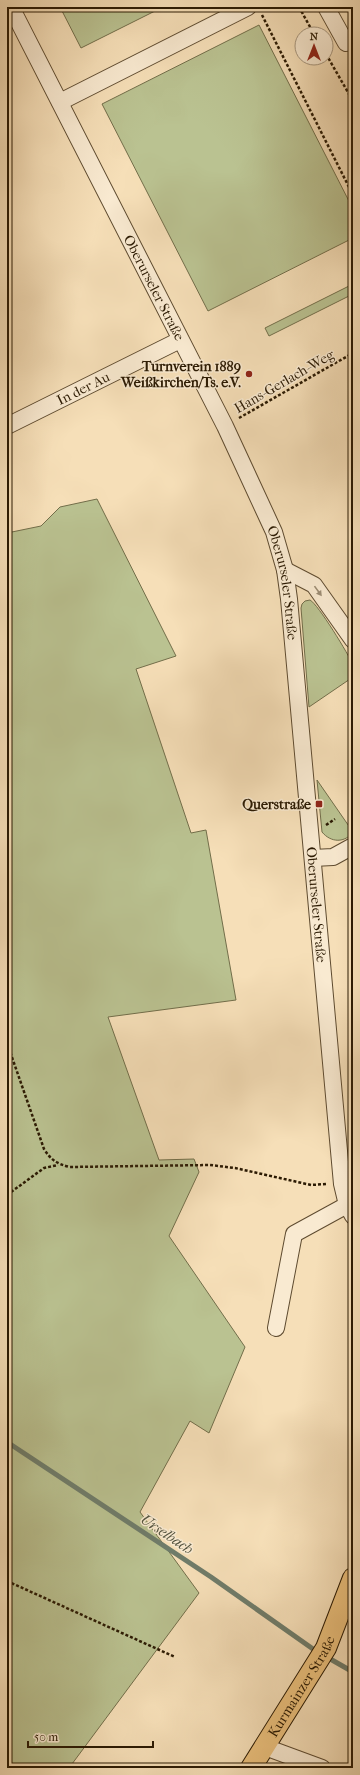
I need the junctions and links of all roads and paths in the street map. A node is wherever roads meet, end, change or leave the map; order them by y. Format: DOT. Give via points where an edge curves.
graph roads {
  1 [pos="12,7"];
  2 [pos="299,7"];
  3 [pos="326,7"];
  4 [pos="255,10"];
  5 [pos="310,26"];
  6 [pos="346,43"];
  7 [pos="333,66"];
  8 [pos="353,100"];
  9 [pos="60,102"];
  10 [pos="353,195"];
  11 [pos="180,340"];
  12 [pos="353,353"];
  13 [pos="7,426"];
  14 [pos="225,426"];
  15 [pos="285,570"];
  16 [pos="353,640"];
  17 [pos="353,846"];
  18 [pos="313,858"];
  19 [pos="7,1043"];
  20 [pos="58,1164"];
  21 [pos="342,1184"];
  22 [pos="7,1195"];
  23 [pos="350,1211"];
  24 [pos="276,1328"];
  25 [pos="353,1578"];
  26 [pos="7,1581"];
  27 [pos="175,1657"];
  28 [pos="265,1747"];
  29 [pos="251,1768"];
  30 [pos="322,1768"];
  1 -- 9 [label="street, Oberurseler Straße"];
  2 -- 5 [label="path"];
  3 -- 6 [label="street"];
  4 -- 9 [label="street"];
  4 -- 10 [label="path"];
  7 -- 8 [label="path"];
  9 -- 11 [label="street, Oberurseler Straße"];
  11 -- 13 [label="street, In der Au"];
  11 -- 14 [label="street, Oberurseler Straße"];
  12 -- 14 [label="path, Hans-Gerlach-Weg"];
  14 -- 15 [label="street, Oberurseler Straße" via="274,532"];
  15 -- 16 [label="street, one-way" via="314,585"];
  15 -- 18 [label="street, Oberurseler Straße"];
  17 -- 18 [label="street" via="333,857"];
  18 -- 21 [label="street, Oberurseler Straße"];
  19 -- 20 [label="path" via="44,1150"];
  20 -- 21 [label="path" via="70,1167 210,1165 312,1185"];
  20 -- 22 [label="path" via="44,1168"];
  21 -- 23 [label="street, Oberurseler Straße"];
  23 -- 24 [label="street" via="294,1234"];
  25 -- 28 [label="main road, Kurmainzer Straße" via="326,1648"];
  26 -- 27 [label="path"];
  28 -- 29 [label="main road, Kurmainzer Straße"];
  28 -- 30 [label="street"];
}
